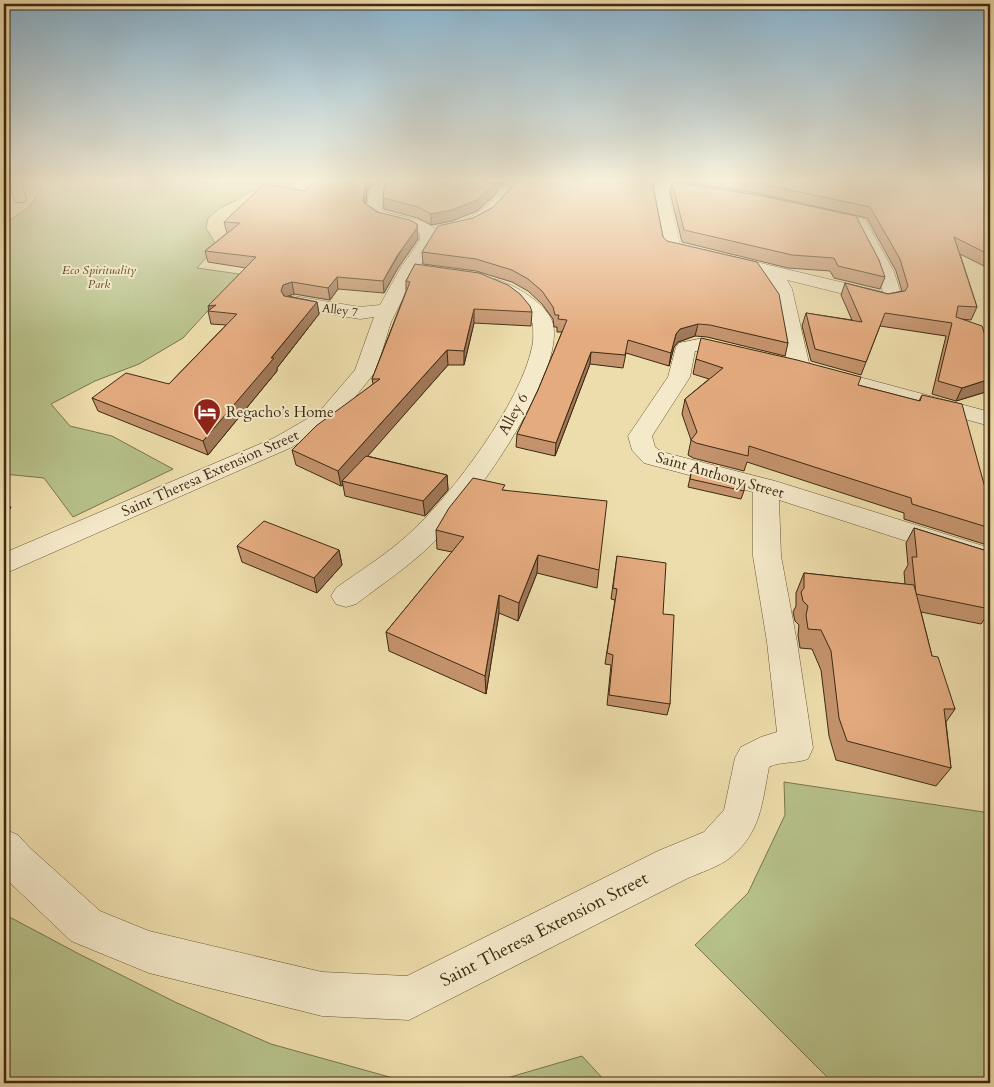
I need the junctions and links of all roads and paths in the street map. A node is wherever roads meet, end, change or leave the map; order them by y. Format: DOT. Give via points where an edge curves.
graph roads {
  1 [pos="440,233"];
  2 [pos="669,233"];
  3 [pos="864,233"];
  4 [pos="409,269"];
  5 [pos="772,271"];
  6 [pos="435,273"];
  7 [pos="478,280"];
  8 [pos="294,302"];
  9 [pos="387,310"];
  10 [pos="753,356"];
  11 [pos="990,419"];
  12 [pos="766,487"];
  13 [pos="990,558"];
  14 [pos="4,564"];
  15 [pos="346,596"];
  16 [pos="4,848"];
  1 -- 4 [label="street, Saint Theresa Extension Street" via="428,240"];
  2 -- 5 [label="street" via="672,247"];
  3 -- 5 [label="street" via="894,297 884,298"];
  4 -- 6 [label="street"];
  4 -- 9 [label="street, Saint Theresa Extension Street"];
  5 -- 11 [label="street" via="783,289 790,365"];
  7 -- 15 [label="street, Alley 6" via="515,292 530,305 543,324 542,356 519,407 482,467 422,538"];
  8 -- 9 [label="street, Alley 7" via="360,313"];
  9 -- 14 [label="street, Saint Theresa Extension Street" via="365,371 327,417 282,443"];
  10 -- 12 [label="street, Saint Anthony Street" via="707,345 695,344 686,348 679,377 640,436 644,450 653,458"];
  12 -- 13 [label="street, Saint Anthony Street"];
  12 -- 16 [label="street, Saint Theresa Extension Street" via="767,556 796,748 774,748 753,758 741,819 717,845 409,998 322,994 149,952 86,926"];
}
